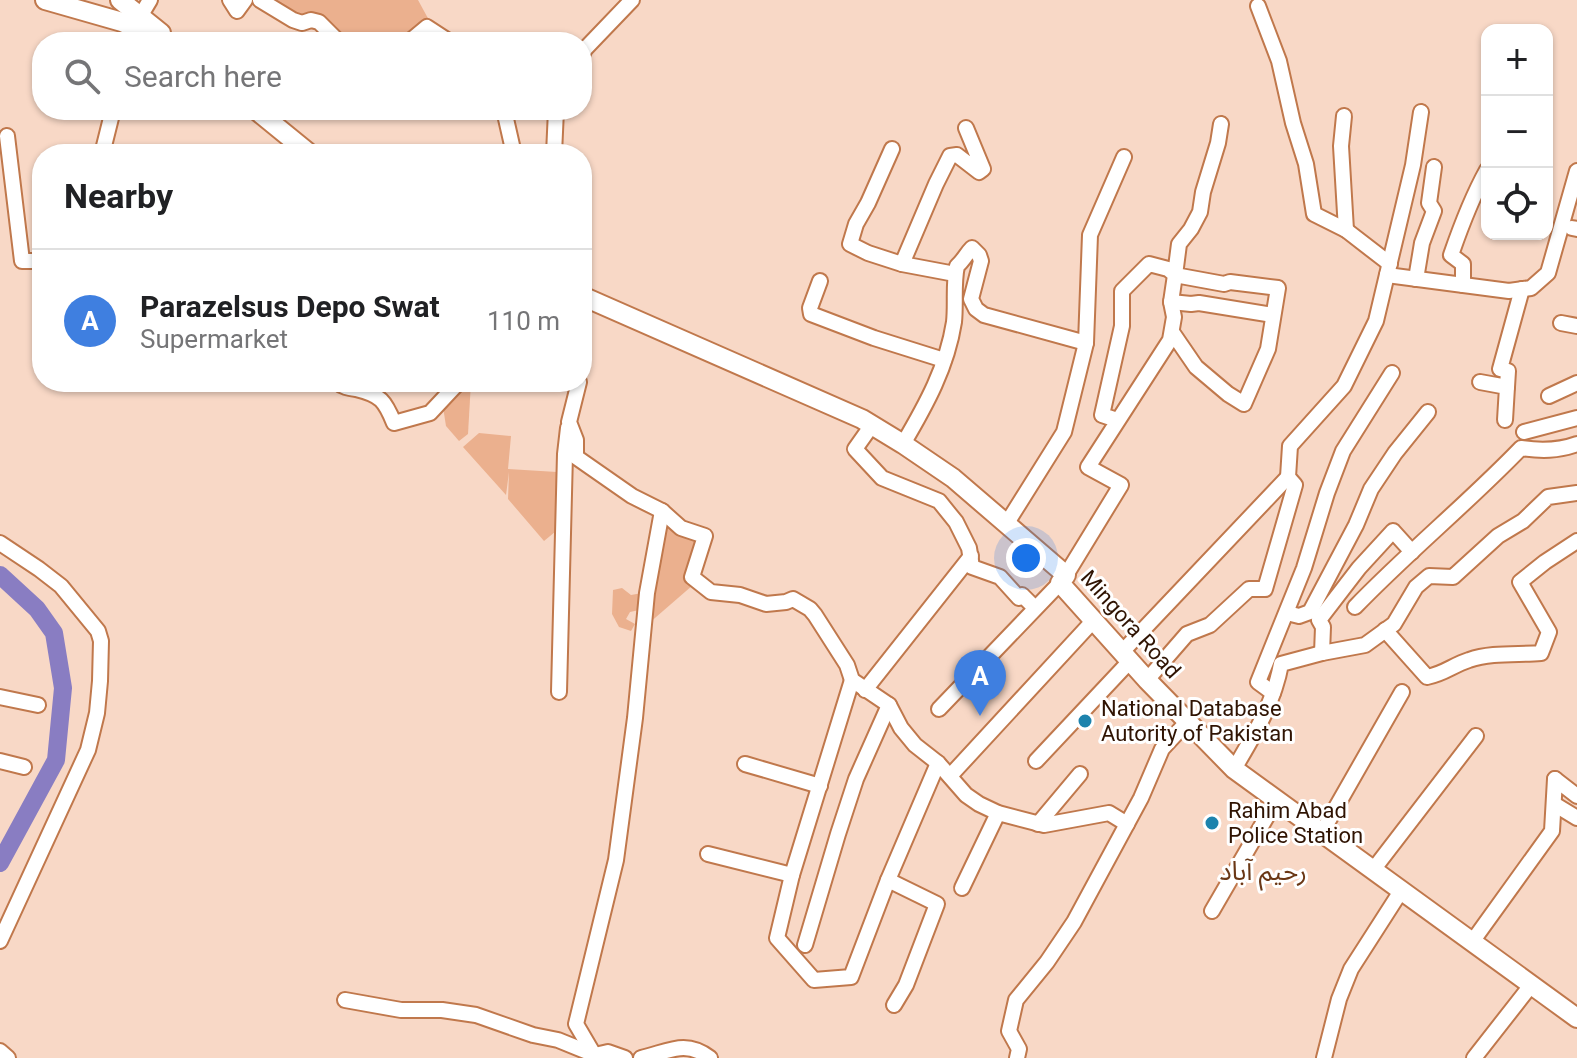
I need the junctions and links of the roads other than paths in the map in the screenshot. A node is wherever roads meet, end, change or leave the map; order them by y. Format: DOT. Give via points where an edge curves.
graph roads {
  1 [pos="45,0"];
  2 [pos="120,0"];
  3 [pos="230,0"];
  4 [pos="245,0"];
  5 [pos="260,0"];
  6 [pos="632,0"];
  7 [pos="1258,6"];
  8 [pos="138,21"];
  9 [pos="329,32"];
  10 [pos="592,42"];
  11 [pos="1421,112"];
  12 [pos="1344,116"];
  13 [pos="110,120"];
  14 [pos="265,120"];
  15 [pos="506,120"];
  16 [pos="556,120"];
  17 [pos="1221,124"];
  18 [pos="966,128"];
  19 [pos="7,136"];
  20 [pos="104,144"];
  21 [pos="286,144"];
  22 [pos="512,144"];
  23 [pos="554,144"];
  24 [pos="892,149"];
  25 [pos="1124,157"];
  26 [pos="1434,167"];
  27 [pos="1577,171"];
  28 [pos="1481,183"];
  29 [pos="1346,230"];
  30 [pos="32,261"];
  31 [pos="902,264"];
  32 [pos="1388,269"];
  33 [pos="955,274"];
  34 [pos="1175,275"];
  35 [pos="1416,279"];
  36 [pos="820,281"];
  37 [pos="1463,285"];
  38 [pos="1522,289"];
  39 [pos="592,300"];
  40 [pos="1171,302"];
  41 [pos="1273,315"];
  42 [pos="1561,323"];
  43 [pos="1577,326"];
  44 [pos="1172,332"];
  45 [pos="1086,343"];
  46 [pos="944,360"];
  47 [pos="1392,373"];
  48 [pos="1480,382"];
  49 [pos="1577,383"];
  50 [pos="1507,387"];
  51 [pos="368,392"];
  52 [pos="450,392"];
  53 [pos="576,392"];
  54 [pos="1549,396"];
  55 [pos="1428,412"];
  56 [pos="1577,418"];
  57 [pos="1117,420"];
  58 [pos="1505,420"];
  59 [pos="569,422"];
  60 [pos="872,425"];
  61 [pos="1524,432"];
  62 [pos="903,444"];
  63 [pos="1577,444"];
  64 [pos="1288,477"];
  65 [pos="1577,493"];
  66 [pos="662,511"];
  67 [pos="1007,523"];
  68 [pos="1577,541"];
  69 [pos="0,543"];
  70 [pos="1412,552"];
  71 [pos="971,556"];
  72 [pos="1063,579"];
  73 [pos="1355,607"];
  74 [pos="1035,608"];
  75 [pos="1287,613"];
  76 [pos="1094,620"];
  77 [pos="1385,630"];
  78 [pos="1322,653"];
  79 [pos="1126,657"];
  80 [pos="852,680"];
  81 [pos="1147,680"];
  82 [pos="865,690"];
  83 [pos="559,692"];
  84 [pos="1402,692"];
  85 [pos="1273,693"];
  86 [pos="0,697"];
  87 [pos="38,705"];
  88 [pos="889,705"];
  89 [pos="939,709"];
  90 [pos="1188,721"];
  91 [pos="1476,736"];
  92 [pos="0,761"];
  93 [pos="1036,761"];
  94 [pos="938,763"];
  95 [pos="745,764"];
  96 [pos="24,767"];
  97 [pos="1234,769"];
  98 [pos="1080,774"];
  99 [pos="950,776"];
  100 [pos="820,786"];
  101 [pos="1577,796"];
  102 [pos="1277,799"];
  103 [pos="1554,804"];
  104 [pos="998,813"];
  105 [pos="1577,818"];
  106 [pos="1038,824"];
  107 [pos="1127,824"];
  108 [pos="1322,832"];
  109 [pos="708,854"];
  110 [pos="1373,870"];
  111 [pos="792,875"];
  112 [pos="888,880"];
  113 [pos="962,888"];
  114 [pos="1401,891"];
  115 [pos="1212,911"];
  116 [pos="0,941"];
  117 [pos="1472,942"];
  118 [pos="805,945"];
  119 [pos="1532,984"];
  120 [pos="345,1000"];
  121 [pos="894,1005"];
  122 [pos="1577,1018"];
  123 [pos="0,1051"];
  124 [pos="595,1057"];
  125 [pos="8,1058"];
  126 [pos="625,1058"];
  127 [pos="641,1058"];
  128 [pos="710,1058"];
  129 [pos="1017,1058"];
  130 [pos="1324,1058"];
  131 [pos="1474,1058"];
  1 -- 8 [label="main road" via="122,22"];
  2 -- 8 [label="main road"];
  3 -- 4 [label="street" via="237,11"];
  5 -- 9 [label="street" via="293,20 319,22"];
  6 -- 10 [label="street"];
  7 -- 29 [label="street" via="1279,61 1314,214"];
  11 -- 32 [label="street"];
  12 -- 29 [label="street"];
  13 -- 20 [label="street"];
  14 -- 21 [label="main road"];
  15 -- 22 [label="street"];
  16 -- 23 [label="street"];
  17 -- 34 [label="street" via="1200,212 1179,244"];
  18 -- 31 [label="street" via="983,169 979,172 957,155 950,156"];
  19 -- 30 [label="street" via="22,261"];
  24 -- 31 [label="street" via="850,244"];
  25 -- 45 [label="street" via="1090,235"];
  26 -- 35 [label="street" via="1429,203 1434,211"];
  27 -- 38 [label="street" via="1548,273"];
  28 -- 37 [label="street" via="1451,255 1463,264"];
  29 -- 32 [label="street"];
  31 -- 33 [label="street"];
  32 -- 35 [label="street"];
  32 -- 64 [label="street" via="1376,321 1344,386 1290,446"];
  33 -- 45 [label="street" via="972,248 981,261 971,299 976,309"];
  33 -- 46 [label="street" via="954,320"];
  34 -- 40 [label="street"];
  34 -- 41 [label="street" via="1278,288"];
  34 -- 57 [label="street" via="1149,264 1122,291 1122,326 1102,415"];
  35 -- 37 [label="street"];
  36 -- 46 [label="street" via="811,314"];
  37 -- 38 [label="street"];
  38 -- 50 [label="street" via="1500,369 1508,371"];
  39 -- 60 [label="main road, Mingora Road"];
  40 -- 41 [label="street"];
  40 -- 44 [label="street"];
  41 -- 44 [label="street" via="1268,349 1244,404 1196,367"];
  42 -- 43 [label="street"];
  44 -- 57 [label="street"];
  45 -- 67 [label="street" via="1064,432"];
  46 -- 62 [label="street" via="926,407"];
  47 -- 75 [label="street" via="1343,451"];
  48 -- 50 [label="street"];
  49 -- 54 [label="street"];
  50 -- 58 [label="street"];
  51 -- 52 [label="street" via="385,401 394,423 430,413"];
  53 -- 59 [label="street"];
  55 -- 75 [label="street" via="1371,489 1310,612"];
  56 -- 61 [label="street"];
  57 -- 72 [label="street" via="1088,467 1121,485"];
  59 -- 66 [label="street" via="576,457"];
  59 -- 83 [label="street"];
  60 -- 62 [label="main road, Mingora Road"];
  60 -- 71 [label="street" via="855,449 882,478 939,501 956,522"];
  62 -- 67 [label="main road, Mingora Road"];
  63 -- 70 [label="street" via="1552,450 1521,448"];
  64 -- 79 [label="street"];
  64 -- 81 [label="street" via="1295,485 1265,589 1249,589 1210,625 1187,634"];
  65 -- 77 [label="street" via="1548,497 1453,577 1429,576"];
  66 -- 80 [label="street" via="681,528 705,536 692,577 711,592 766,604 793,599 810,609"];
  66 -- 124 [label="street" via="647,593 616,860 576,1024"];
  67 -- 72 [label="main road, Mingora Road"];
  68 -- 77 [label="street" via="1520,582 1549,632 1541,653 1468,660 1427,677"];
  69 -- 116 [label="street" via="61,586 101,641 97,713 88,750"];
  70 -- 73 [label="street"];
  70 -- 78 [label="street" via="1393,531 1359,568 1319,620"];
  71 -- 74 [label="street" via="972,567 1000,577"];
  71 -- 82 [label="street"];
  72 -- 74 [label="street"];
  72 -- 76 [label="main road, Mingora Road"];
  74 -- 89 [label="street"];
  75 -- 85 [label="street" via="1258,682"];
  76 -- 79 [label="main road, Mingora Road"];
  76 -- 99 [label="street"];
  77 -- 78 [label="street" via="1365,645"];
  78 -- 85 [label="street" via="1281,664"];
  79 -- 81 [label="main road, Mingora Road"];
  79 -- 93 [label="street"];
  80 -- 82 [label="street"];
  80 -- 100 [label="street"];
  81 -- 90 [label="main road, Mingora Road"];
  82 -- 88 [label="street"];
  84 -- 108 [label="street"];
  85 -- 97 [label="street"];
  86 -- 87 [label="street"];
  88 -- 94 [label="street" via="908,737"];
  88 -- 118 [label="street" via="856,779"];
  90 -- 97 [label="main road, Mingora Road"];
  90 -- 107 [label="street" via="1162,749"];
  91 -- 110 [label="street"];
  92 -- 96 [label="street"];
  94 -- 99 [label="street"];
  94 -- 112 [label="street"];
  95 -- 100 [label="street"];
  97 -- 102 [label="main road, Mingora Road"];
  98 -- 106 [label="street"];
  99 -- 104 [label="street" via="966,795"];
  100 -- 111 [label="street"];
  101 -- 103 [label="street" via="1555,779"];
  102 -- 108 [label="main road, Mingora Road"];
  102 -- 115 [label="street"];
  103 -- 105 [label="street"];
  103 -- 117 [label="street" via="1552,831"];
  104 -- 106 [label="street"];
  104 -- 113 [label="street"];
  106 -- 107 [label="street" via="1109,813"];
  107 -- 129 [label="street" via="1074,922 1016,1000 1009,1031 1019,1049"];
  108 -- 110 [label="main road, Mingora Road"];
  109 -- 111 [label="street"];
  110 -- 114 [label="main road, Mingora Road"];
  111 -- 112 [label="street" via="777,938 814,980 851,977"];
  112 -- 121 [label="street" via="937,904"];
  114 -- 117 [label="main road, Mingora Road"];
  114 -- 130 [label="street" via="1351,969"];
  117 -- 119 [label="main road, Mingora Road"];
  119 -- 122 [label="main road, Mingora Road"];
  119 -- 131 [label="street"];
  120 -- 124 [label="street" via="476,1015"];
  123 -- 125 [label="street"];
  124 -- 126 [label="street" via="608,1052"];
  127 -- 128 [label="street" via="680,1047 700,1050"];
}
